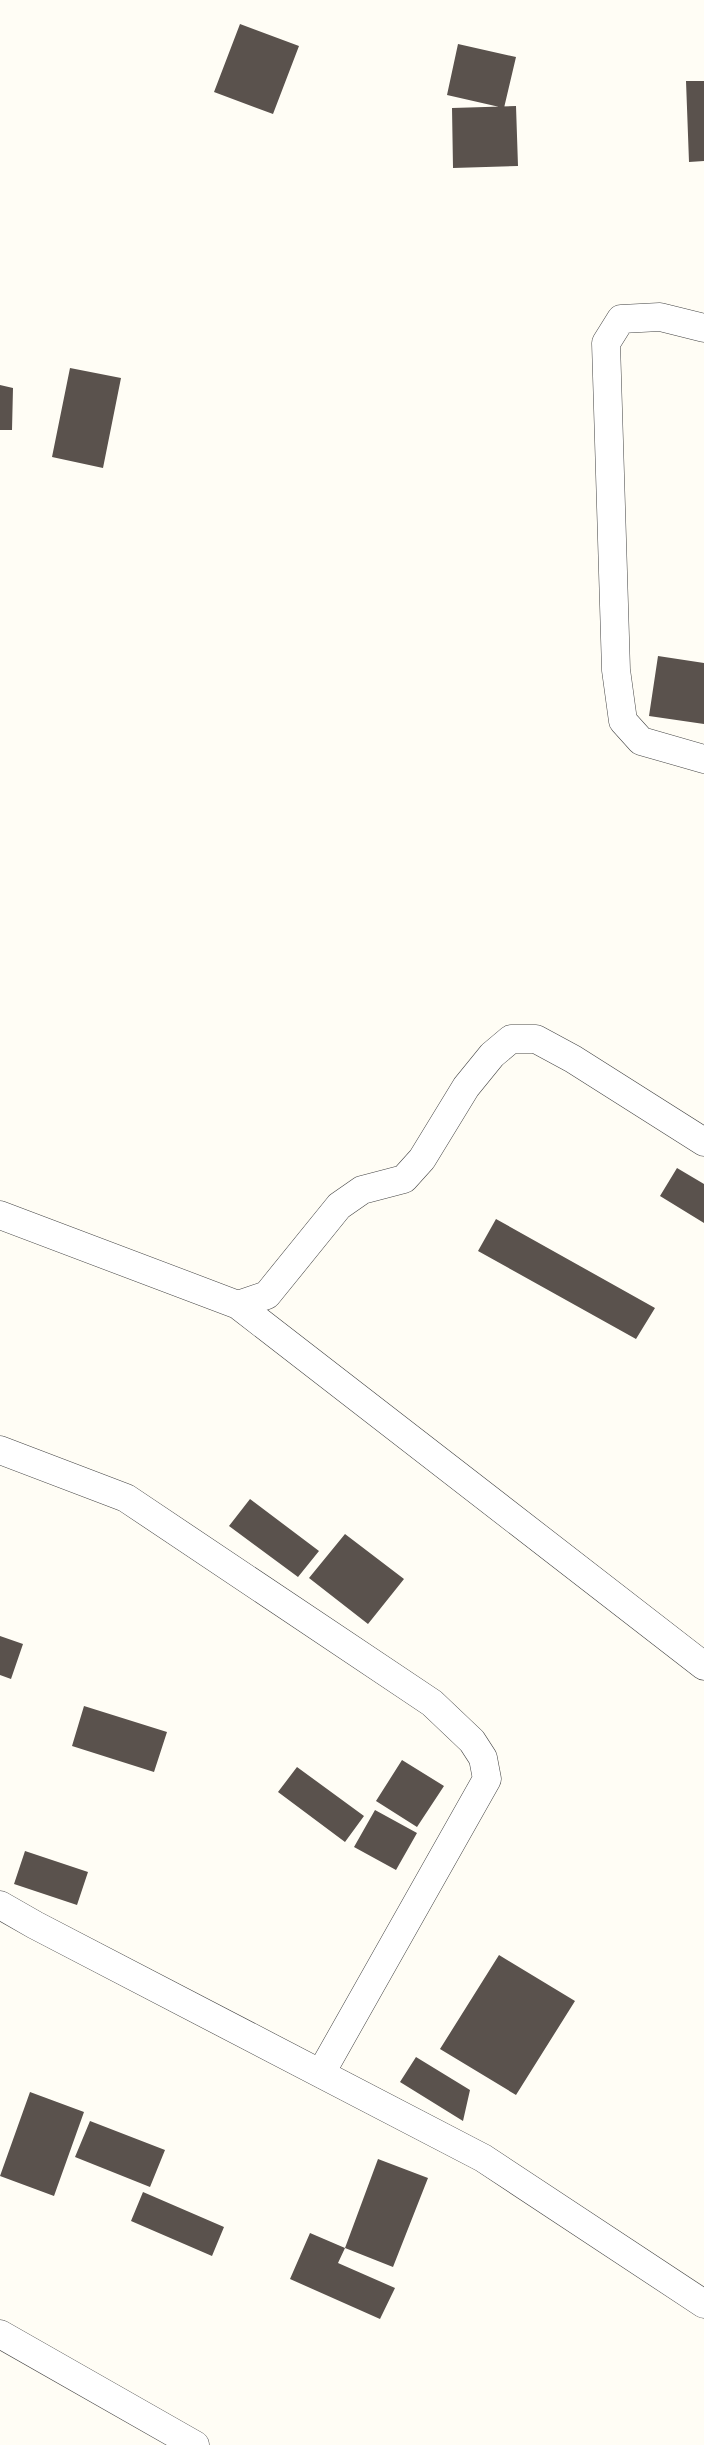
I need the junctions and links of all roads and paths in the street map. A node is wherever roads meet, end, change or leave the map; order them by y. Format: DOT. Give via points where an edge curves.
graph roads {
  1 [pos="704,328"];
  2 [pos="704,759"];
  3 [pos="704,1142"];
  4 [pos="0,1215"];
  5 [pos="238,1305"];
  6 [pos="0,1450"];
  7 [pos="704,1666"];
  8 [pos="0,1904"];
  9 [pos="321,2073"];
  10 [pos="704,2304"];
  11 [pos="0,2334"];
  12 [pos="195,2445"];
  1 -- 2 [label="street" via="660,318 621,319 606,343 616,670 623,721 641,741"];
  3 -- 5 [label="street" via="551,1047 536,1039 511,1039 492,1055 466,1087 422,1159 404,1179 362,1190 339,1206 267,1295"];
  4 -- 5 [label="street"];
  5 -- 7 [label="street"];
  6 -- 9 [label="street" via="126,1498 432,1703 472,1741 484,1758 487,1779"];
  8 -- 9 [label="street"];
  9 -- 10 [label="street" via="484,2158"];
  11 -- 12 [label="street"];
}
